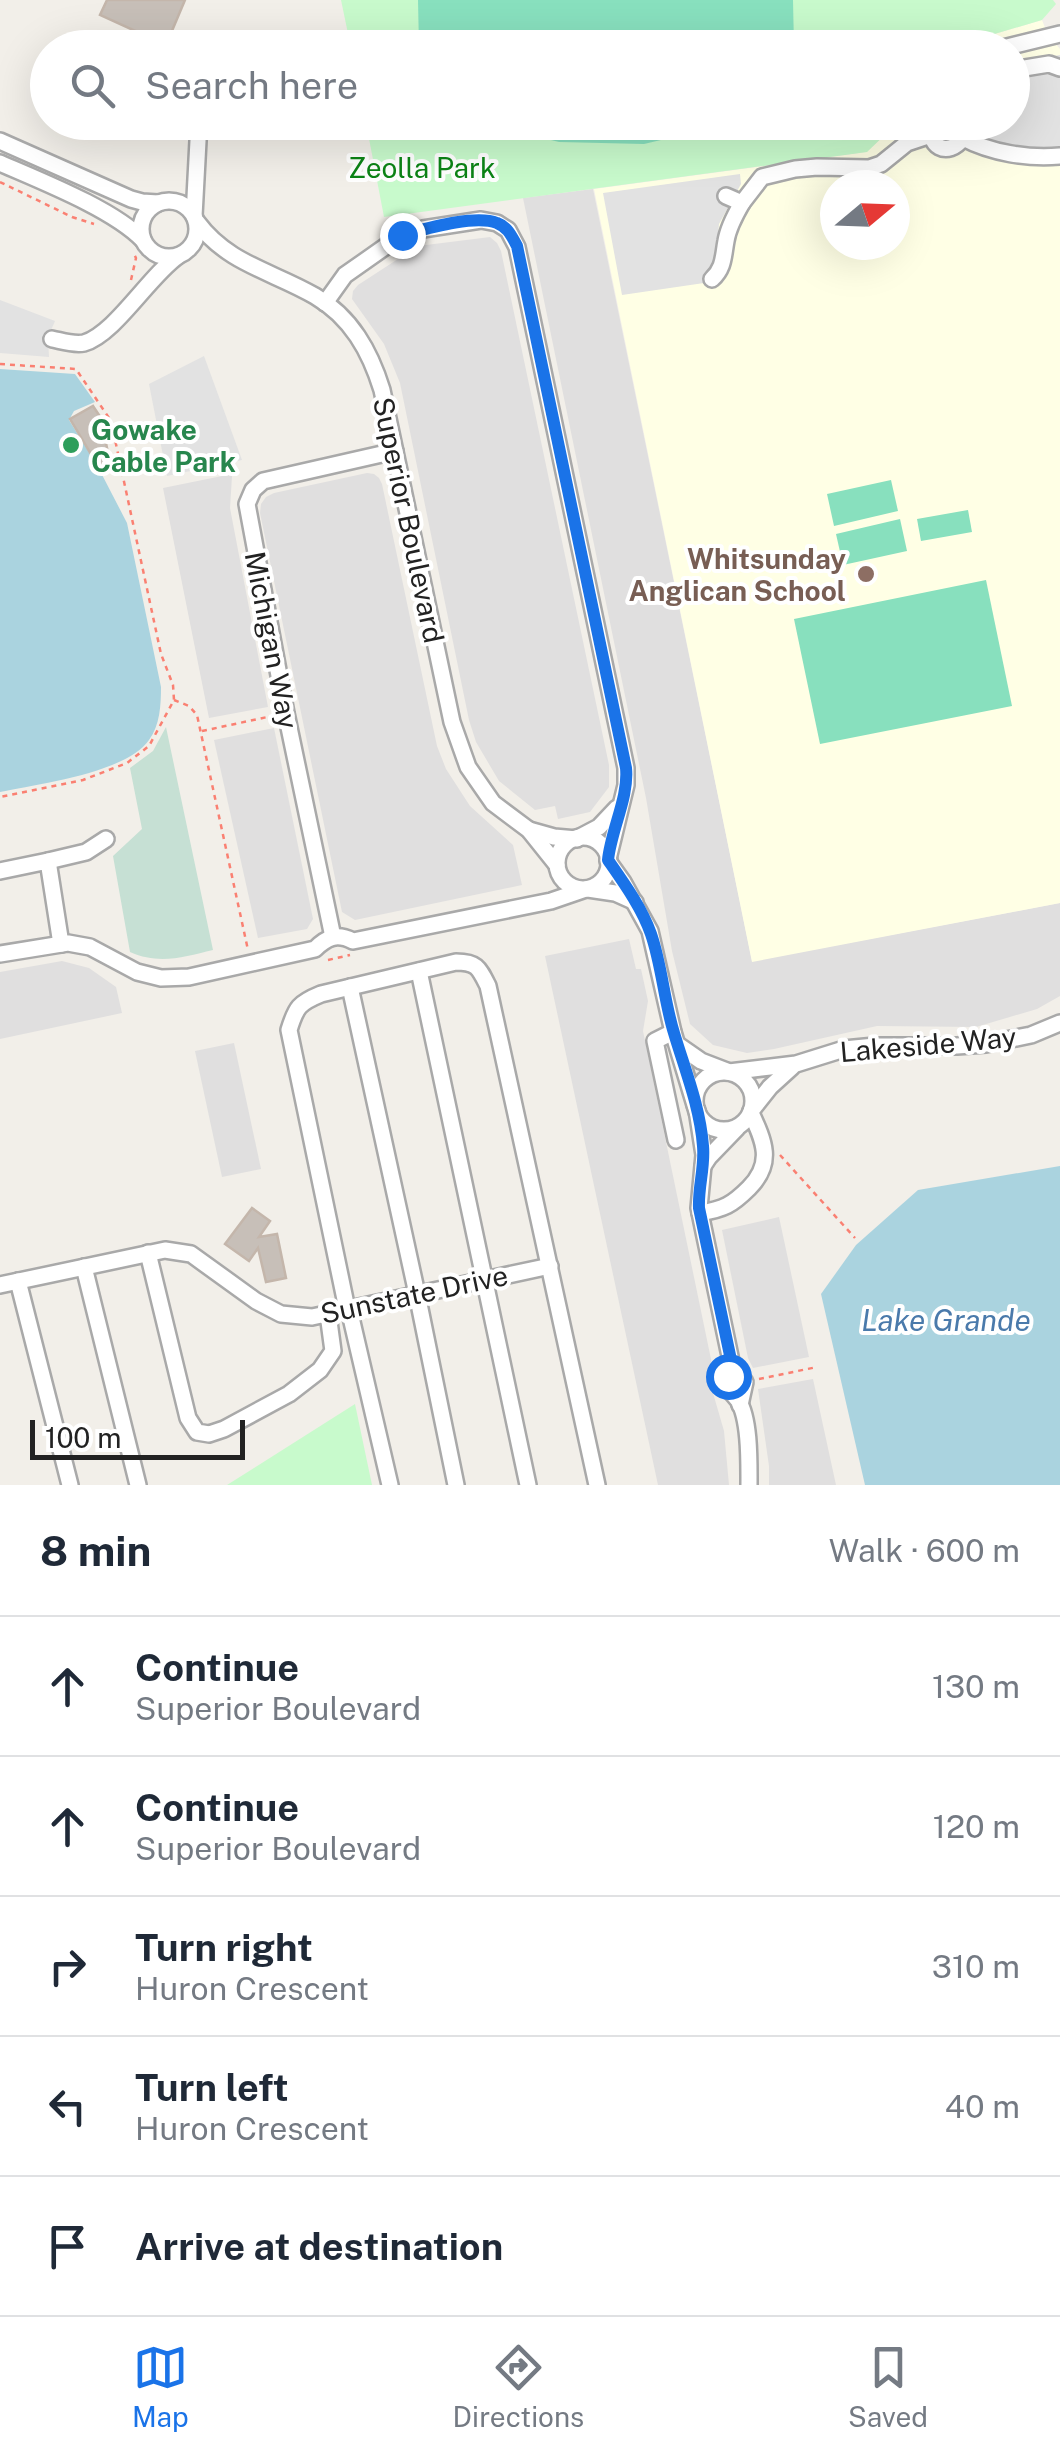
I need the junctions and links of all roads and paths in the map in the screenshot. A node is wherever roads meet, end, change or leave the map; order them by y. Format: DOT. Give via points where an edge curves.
graph roads {
  1 [pos="1060,34"];
  2 [pos="1030,41"];
  3 [pos="1030,67"];
  4 [pos="1060,68"];
  5 [pos="197,140"];
  6 [pos="912,140"];
  7 [pos="934,140"];
  8 [pos="959,140"];
  9 [pos="973,140"];
  10 [pos="0,141"];
  11 [pos="1060,156"];
  12 [pos="0,163"];
  13 [pos="196,168"];
  14 [pos="0,182"];
  15 [pos="726,196"];
  16 [pos="162,202"];
  17 [pos="742,203"];
  18 [pos="196,219"];
  19 [pos="102,226"];
  20 [pos="141,244"];
  21 [pos="179,255"];
  22 [pos="233,257"];
  23 [pos="712,279"];
  24 [pos="134,301"];
  25 [pos="325,303"];
  26 [pos="52,339"];
  27 [pos="0,364"];
  28 [pos="395,451"];
  29 [pos="173,703"];
  30 [pos="0,797"];
  31 [pos="620,805"];
  32 [pos="529,830"];
  33 [pos="578,838"];
  34 [pos="106,839"];
  35 [pos="608,860"];
  36 [pos="48,862"];
  37 [pos="558,866"];
  38 [pos="0,870"];
  39 [pos="587,889"];
  40 [pos="634,902"];
  41 [pos="527,904"];
  42 [pos="333,937"];
  43 [pos="61,944"];
  44 [pos="0,954"];
  45 [pos="349,955"];
  46 [pos="330,959"];
  47 [pos="251,964"];
  48 [pos="419,971"];
  49 [pos="350,987"];
  50 [pos="1060,1023"];
  51 [pos="676,1038"];
  52 [pos="796,1064"];
  53 [pos="728,1072"];
  54 [pos="696,1107"];
  55 [pos="747,1116"];
  56 [pos="676,1140"];
  57 [pos="780,1154"];
  58 [pos="704,1166"];
  59 [pos="700,1214"];
  60 [pos="855,1238"];
  61 [pos="148,1253"];
  62 [pos="550,1266"];
  63 [pos="84,1267"];
  64 [pos="484,1280"];
  65 [pos="18,1281"];
  66 [pos="0,1285"];
  67 [pos="418,1294"];
  68 [pos="348,1309"];
  69 [pos="328,1314"];
  70 [pos="817,1367"];
  71 [pos="755,1380"];
  72 [pos="70,1485"];
  73 [pos="138,1485"];
  74 [pos="390,1485"];
  75 [pos="456,1485"];
  76 [pos="528,1485"];
  77 [pos="597,1485"];
  78 [pos="749,1485"];
  1 -- 2 [label="street"];
  3 -- 4 [label="street"];
  5 -- 13 [label="street"];
  6 -- 17 [label="street" via="869,168 817,166 762,177"];
  7 -- 8 [label="street" via="944,149"];
  9 -- 11 [label="street" via="1010,153"];
  10 -- 16 [label="street" via="134,200"];
  12 -- 20 [label="street" via="124,224"];
  13 -- 16 [label="street"];
  13 -- 18 [label="street"];
  14 -- 19 [label="path"];
  15 -- 17 [label="street"];
  16 -- 18 [label="street" via="182,204"];
  16 -- 20 [label="street" via="142,222"];
  17 -- 23 [label="street"];
  18 -- 21 [label="street" via="194,243"];
  18 -- 22 [label="street, Superior Boulevard"];
  20 -- 21 [label="street" via="159,255"];
  20 -- 24 [label="street" via="145,277"];
  20 -- 24 [label="path" via="127,295"];
  21 -- 22 [label="street, Superior Boulevard"];
  21 -- 24 [label="street"];
  22 -- 25 [label="street, Superior Boulevard"];
  24 -- 26 [label="street" via="90,341"];
  25 -- 28 [label="street, Superior Boulevard" via="370,356"];
  25 -- 31 [label="street" via="345,276 402,235 481,220 508,230 517,246 625,760"];
  27 -- 29 [label="path" via="76,369 112,421"];
  28 -- 32 [label="street, Superior Boulevard" via="452,722 468,766 493,803"];
  28 -- 42 [label="street, Michigan Way" via="267,480 255,486 246,504"];
  29 -- 30 [label="path" via="149,746 132,760 94,776"];
  29 -- 47 [label="path" via="197,715"];
  31 -- 33 [label="street"];
  31 -- 35 [label="street"];
  32 -- 33 [label="street, Superior Boulevard"];
  32 -- 37 [label="street, Superior Boulevard"];
  33 -- 35 [label="street" via="598,843"];
  33 -- 37 [label="street" via="561,850"];
  34 -- 36 [label="street"];
  35 -- 39 [label="street" via="602,880"];
  35 -- 40 [label="street"];
  36 -- 38 [label="street"];
  36 -- 43 [label="street"];
  37 -- 39 [label="street" via="567,884"];
  37 -- 41 [label="street" via="550,887"];
  39 -- 40 [label="street"];
  39 -- 41 [label="street"];
  40 -- 51 [label="street" via="653,940"];
  41 -- 42 [label="street" via="353,941"];
  42 -- 47 [label="street" via="315,949"];
  43 -- 44 [label="street"];
  43 -- 47 [label="street" via="90,947 161,978"];
  45 -- 46 [label="path"];
  48 -- 49 [label="street"];
  48 -- 62 [label="street" via="470,962 488,986"];
  48 -- 64 [label="street"];
  49 -- 67 [label="street"];
  49 -- 68 [label="street" via="302,1002 289,1030"];
  50 -- 52 [label="street, Lakeside Way" via="986,1044 844,1049"];
  51 -- 53 [label="street" via="701,1061"];
  51 -- 54 [label="street"];
  51 -- 56 [label="street" via="655,1041"];
  52 -- 53 [label="street, Lakeside Way"];
  52 -- 55 [label="street, Lakeside Way"];
  53 -- 54 [label="street" via="705,1078"];
  53 -- 55 [label="street" via="750,1088"];
  54 -- 55 [label="street" via="718,1129 729,1130"];
  54 -- 58 [label="street"];
  55 -- 58 [label="street"];
  55 -- 59 [label="street" via="762,1143 762,1172 732,1204"];
  57 -- 60 [label="path"];
  58 -- 59 [label="street"];
  59 -- 78 [label="street" via="731,1360 745,1380 740,1405"];
  61 -- 63 [label="street, Sunstate Drive"];
  61 -- 69 [label="street, Sunstate Drive" via="191,1254 281,1314"];
  61 -- 69 [label="street" via="197,1432 224,1429 320,1370 333,1351"];
  62 -- 64 [label="street, Sunstate Drive"];
  62 -- 77 [label="street"];
  63 -- 65 [label="street, Sunstate Drive"];
  63 -- 73 [label="street"];
  64 -- 67 [label="street, Sunstate Drive"];
  64 -- 76 [label="street"];
  65 -- 66 [label="street, Sunstate Drive"];
  65 -- 72 [label="street"];
  67 -- 68 [label="street, Sunstate Drive"];
  67 -- 75 [label="street"];
  68 -- 69 [label="street, Sunstate Drive"];
  68 -- 74 [label="street"];
  70 -- 71 [label="path"];
}
